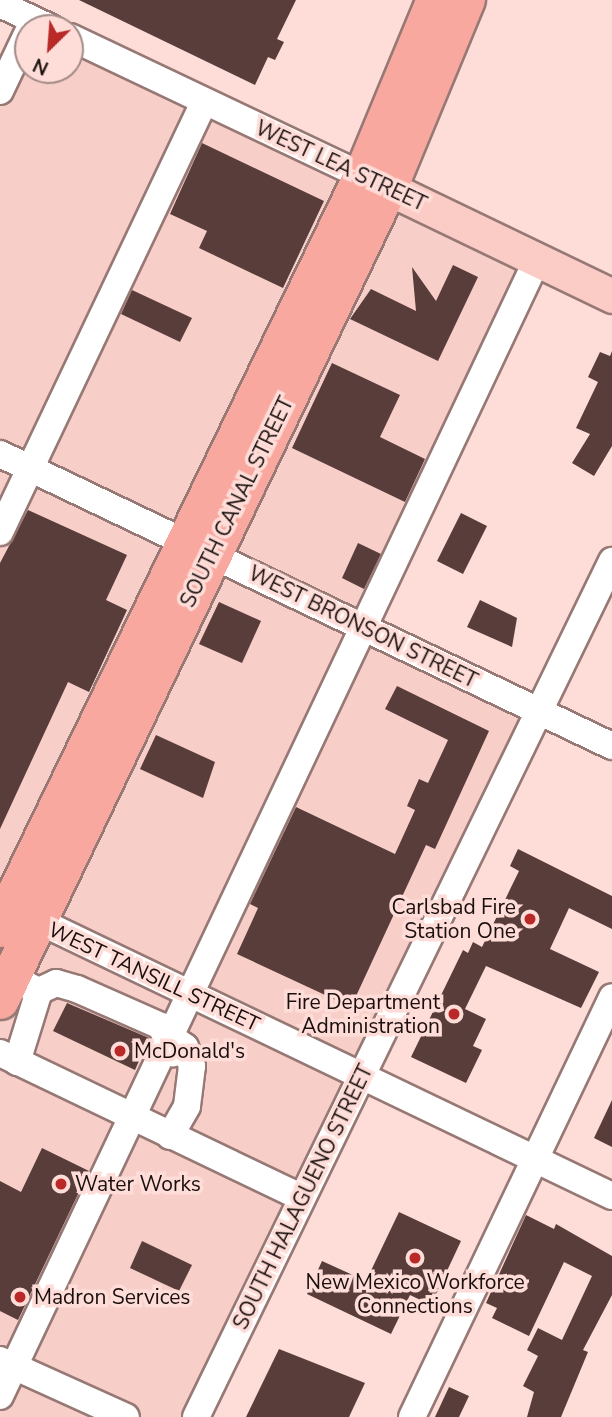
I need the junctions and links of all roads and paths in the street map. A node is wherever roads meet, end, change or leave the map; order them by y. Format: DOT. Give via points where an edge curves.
graph roads {
  1 [pos="436,0"];
  2 [pos="466,0"];
  3 [pos="0,4"];
  4 [pos="21,14"];
  5 [pos="84,44"];
  6 [pos="14,65"];
  7 [pos="0,91"];
  8 [pos="204,102"];
  9 [pos="375,182"];
  10 [pos="537,260"];
  11 [pos="612,296"];
  12 [pos="0,454"];
  13 [pos="31,468"];
  14 [pos="0,532"];
  15 [pos="200,547"];
  16 [pos="612,561"];
  17 [pos="366,631"];
  18 [pos="540,712"];
  19 [pos="612,746"];
  20 [pos="12,915"];
  21 [pos="17,989"];
  22 [pos="194,995"];
  23 [pos="612,997"];
  24 [pos="604,1035"];
  25 [pos="172,1038"];
  26 [pos="9,1058"];
  27 [pos="362,1076"];
  28 [pos="151,1128"];
  29 [pos="535,1159"];
  30 [pos="612,1196"];
  31 [pos="302,1198"];
  32 [pos="5,1359"];
  33 [pos="0,1396"];
  34 [pos="125,1417"];
  35 [pos="196,1417"];
  36 [pos="412,1417"];
  1 -- 9 [label="highway, SOUTH CANAL STREET"];
  2 -- 9 [label="highway, SOUTH CANAL STREET"];
  3 -- 4 [label="street"];
  5 -- 8 [label="street, WEST LEA STREET"];
  6 -- 7 [label="street"];
  8 -- 9 [label="street, WEST LEA STREET"];
  8 -- 13 [label="street"];
  9 -- 10 [label="main road, WEST LEA STREET"];
  9 -- 15 [label="highway, SOUTH CANAL STREET"];
  10 -- 11 [label="main road, WEST LEA STREET"];
  10 -- 17 [label="street"];
  12 -- 13 [label="street, WEST BRONSON STREET"];
  13 -- 14 [label="street"];
  13 -- 15 [label="street, WEST BRONSON STREET"];
  15 -- 17 [label="street, WEST BRONSON STREET"];
  15 -- 20 [label="highway, SOUTH CANAL STREET"];
  16 -- 18 [label="street, SOUTH HALAGUENO STREET"];
  17 -- 18 [label="street, WEST BRONSON STREET"];
  17 -- 22 [label="street"];
  18 -- 19 [label="street, WEST BRONSON STREET"];
  18 -- 27 [label="street, SOUTH HALAGUENO STREET"];
  20 -- 21 [label="highway, SOUTH CANAL STREET"];
  20 -- 22 [label="street, WEST TANSILL STREET"];
  21 -- 25 [label="street" via="55,984 77,989 161,1026"];
  21 -- 26 [label="street"];
  22 -- 25 [label="street"];
  22 -- 27 [label="street, WEST TANSILL STREET"];
  23 -- 24 [label="street"];
  24 -- 29 [label="street"];
  25 -- 28 [label="street"];
  25 -- 28 [label="street" via="185,1047 192,1066 187,1106"];
  26 -- 28 [label="street"];
  27 -- 29 [label="street, WEST TANSILL STREET"];
  27 -- 31 [label="street, SOUTH HALAGUENO STREET"];
  28 -- 31 [label="street"];
  28 -- 32 [label="street"];
  29 -- 30 [label="street, WEST TANSILL STREET"];
  29 -- 36 [label="street"];
  31 -- 35 [label="street, SOUTH HALAGUENO STREET"];
  32 -- 33 [label="street"];
  32 -- 34 [label="street"];
}
